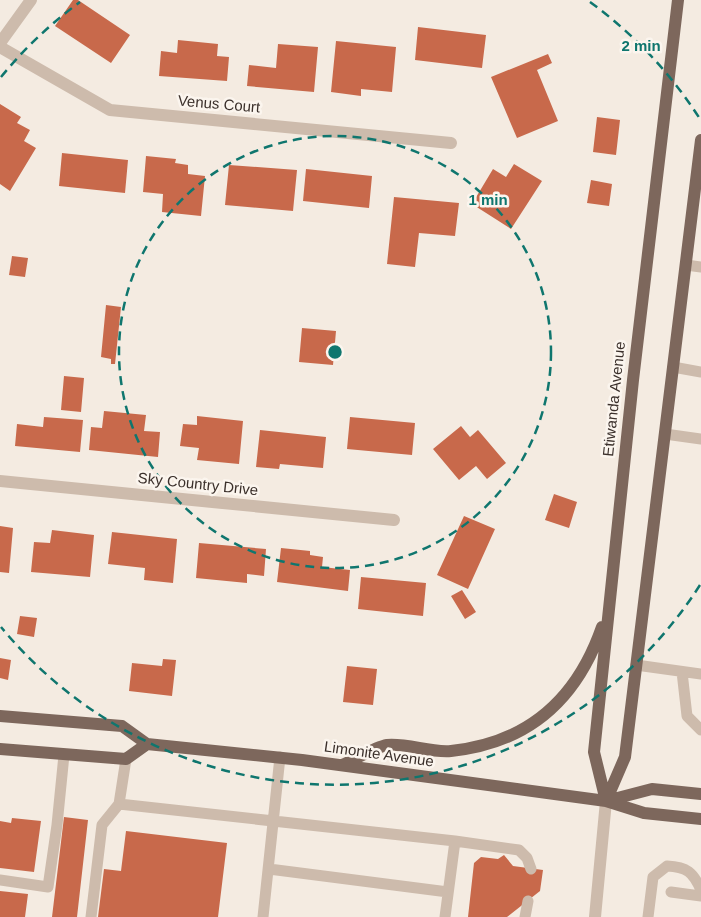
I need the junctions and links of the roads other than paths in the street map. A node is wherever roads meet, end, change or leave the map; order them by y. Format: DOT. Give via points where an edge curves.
graph roads {
  1 [pos="31,0"];
  2 [pos="678,0"];
  3 [pos="0,43"];
  4 [pos="0,47"];
  5 [pos="701,140"];
  6 [pos="451,143"];
  7 [pos="686,265"];
  8 [pos="701,267"];
  9 [pos="673,367"];
  10 [pos="701,372"];
  11 [pos="664,434"];
  12 [pos="701,439"];
  13 [pos="0,481"];
  14 [pos="394,520"];
  15 [pos="610,606"];
  16 [pos="636,664"];
  17 [pos="682,672"];
  18 [pos="701,674"];
  19 [pos="0,716"];
  20 [pos="701,730"];
  21 [pos="147,744"];
  22 [pos="0,749"];
  23 [pos="64,755"];
  24 [pos="280,757"];
  25 [pos="126,759"];
  26 [pos="342,765"];
  27 [pos="701,794"];
  28 [pos="606,800"];
  29 [pos="119,804"];
  30 [pos="701,819"];
  31 [pos="275,820"];
  32 [pos="455,841"];
  33 [pos="269,869"];
  34 [pos="531,869"];
  35 [pos="0,880"];
  36 [pos="701,890"];
  37 [pos="448,892"];
  38 [pos="671,892"];
  39 [pos="701,896"];
  40 [pos="528,901"];
  41 [pos="91,917"];
  42 [pos="263,917"];
  43 [pos="445,917"];
  44 [pos="525,917"];
  45 [pos="595,917"];
  46 [pos="648,917"];
  1 -- 3 [label="street"];
  2 -- 15 [label="main road, Etiwanda Avenue" via="652,209"];
  4 -- 6 [label="street, Venus Court" via="110,110"];
  5 -- 7 [label="main road, Etiwanda Avenue"];
  7 -- 8 [label="lane"];
  7 -- 9 [label="main road, Etiwanda Avenue"];
  9 -- 10 [label="lane"];
  9 -- 11 [label="main road, Etiwanda Avenue"];
  11 -- 12 [label="lane"];
  11 -- 16 [label="main road, Etiwanda Avenue"];
  13 -- 14 [label="street, Sky Country Drive"];
  15 -- 26 [label="main road" via="595,648 573,686 558,705 536,722 480,746 449,751 387,745"];
  15 -- 28 [label="main road, Etiwanda Avenue" via="594,752"];
  16 -- 17 [label="lane"];
  16 -- 28 [label="main road, Etiwanda Avenue" via="625,757"];
  17 -- 18 [label="lane"];
  17 -- 20 [label="lane" via="687,716"];
  19 -- 21 [label="main road" via="122,726"];
  21 -- 24 [label="main road, Limonite Avenue"];
  21 -- 25 [label="main road"];
  22 -- 23 [label="main road"];
  23 -- 25 [label="main road"];
  23 -- 35 [label="lane" via="48,887"];
  24 -- 26 [label="main road, Limonite Avenue"];
  24 -- 31 [label="lane"];
  25 -- 29 [label="lane"];
  26 -- 28 [label="main road, Limonite Avenue"];
  27 -- 28 [label="main road, Limonite Avenue" via="652,789"];
  28 -- 30 [label="main road, Limonite Avenue" via="644,813"];
  28 -- 45 [label="street, Etiwanda Avenue"];
  29 -- 31 [label="lane"];
  29 -- 41 [label="lane" via="102,825"];
  31 -- 32 [label="lane"];
  31 -- 33 [label="lane"];
  32 -- 34 [label="lane" via="519,850"];
  32 -- 37 [label="lane"];
  33 -- 37 [label="lane"];
  33 -- 42 [label="lane"];
  36 -- 46 [label="lane" via="694,875 683,868 667,866 653,877"];
  37 -- 43 [label="lane"];
  38 -- 39 [label="lane"];
  40 -- 44 [label="lane"];
}
